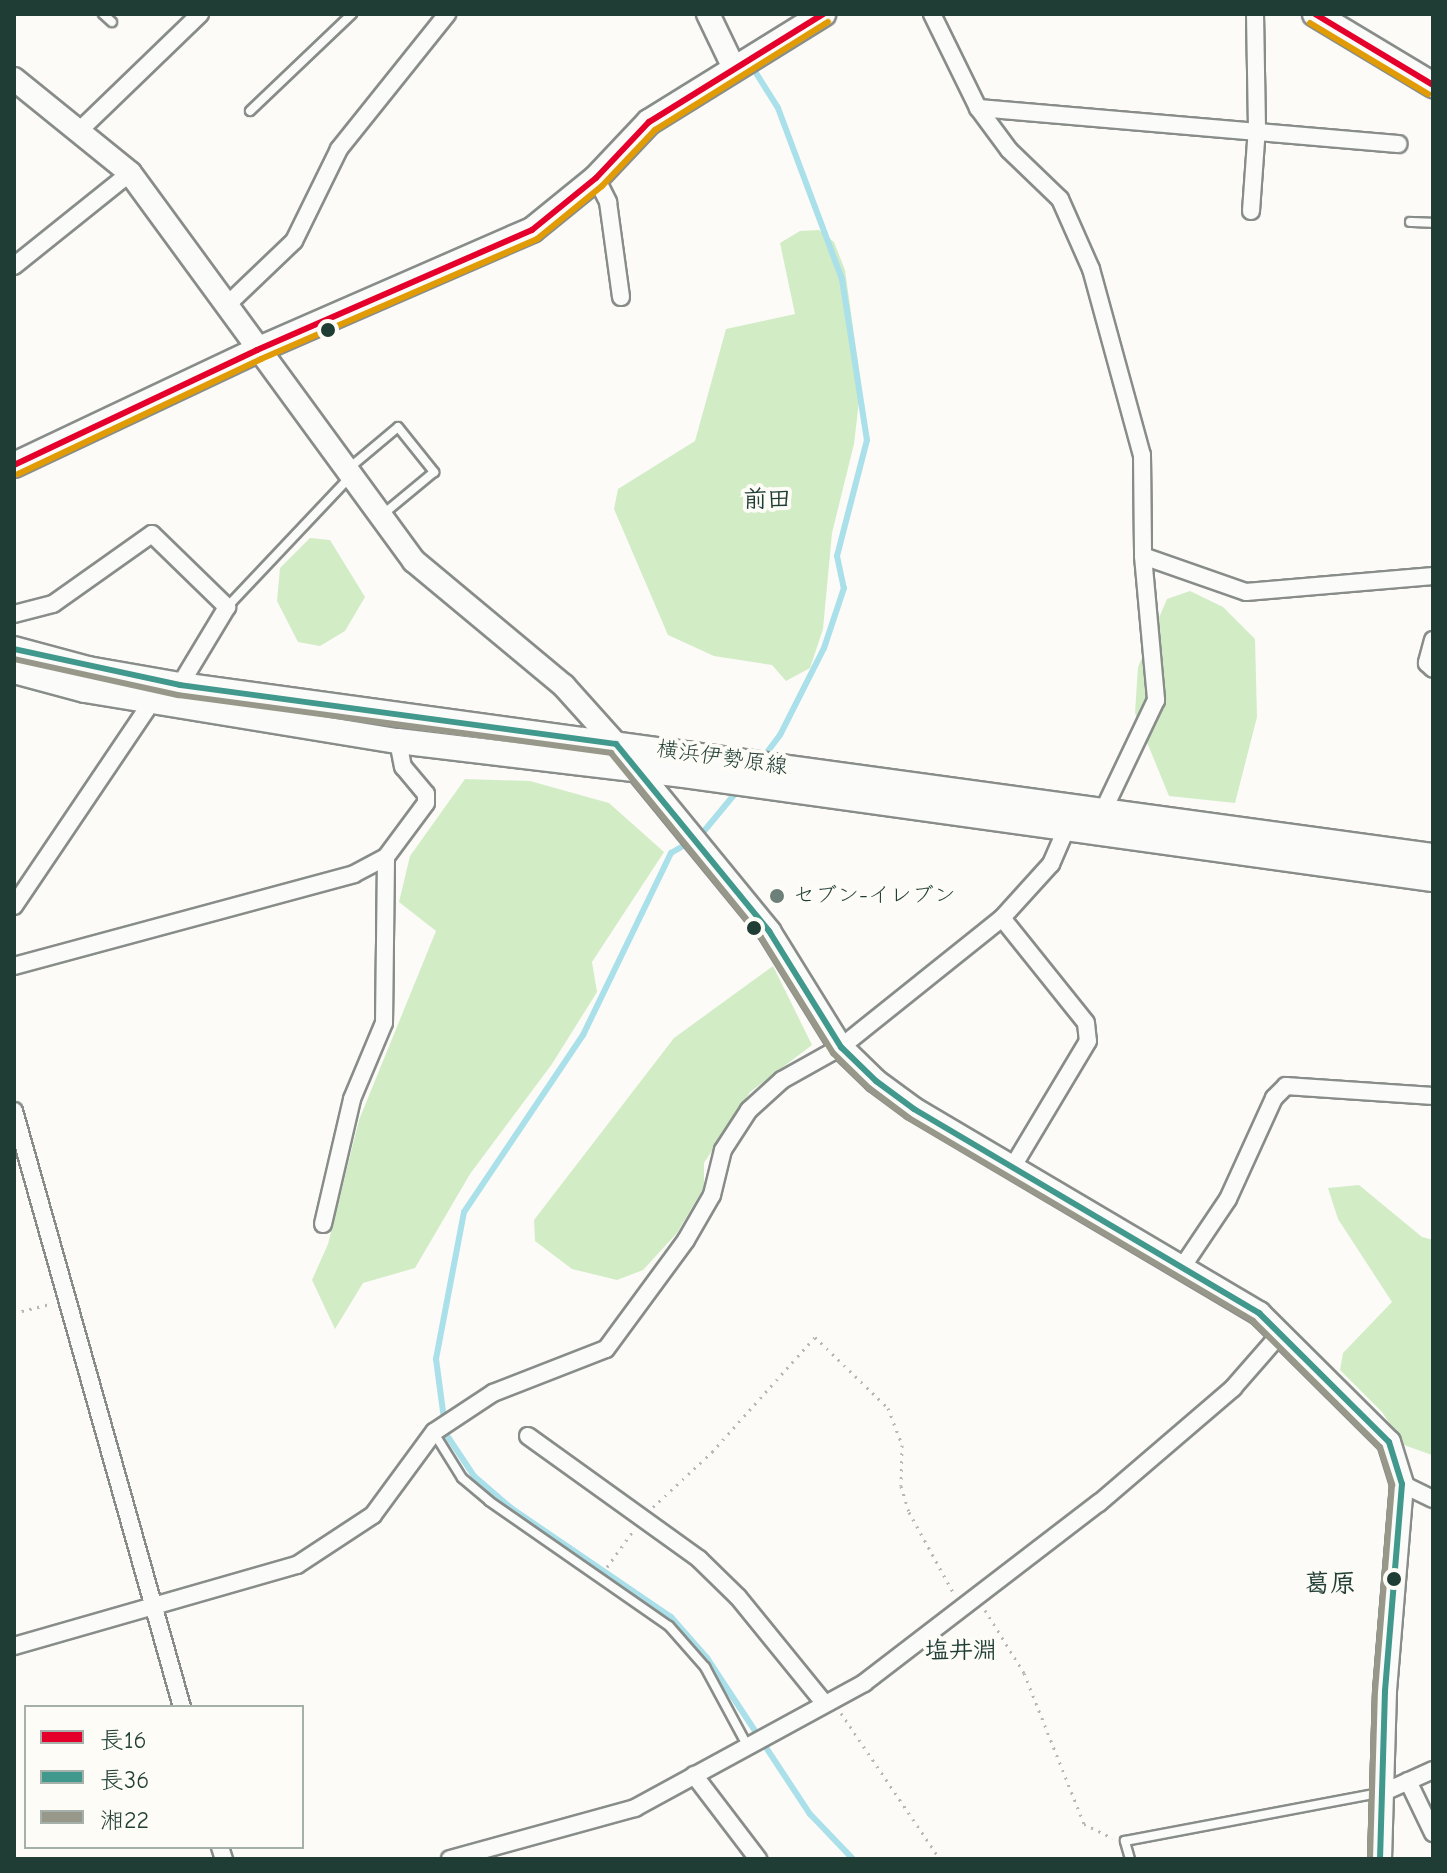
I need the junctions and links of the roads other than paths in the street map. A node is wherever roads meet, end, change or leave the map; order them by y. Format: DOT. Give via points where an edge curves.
graph roads {
  1 [pos="103,14"];
  2 [pos="200,14"];
  3 [pos="352,14"];
  4 [pos="447,14"];
  5 [pos="708,14"];
  6 [pos="823,14"];
  7 [pos="932,14"];
  8 [pos="1255,14"];
  9 [pos="1315,14"];
  10 [pos="112,22"];
  11 [pos="733,66"];
  12 [pos="14,79"];
  13 [pos="1433,85"];
  14 [pos="978,108"];
  15 [pos="250,111"];
  16 [pos="1257,128"];
  17 [pos="80,130"];
  18 [pos="1398,144"];
  19 [pos="130,173"];
  20 [pos="596,178"];
  21 [pos="1251,211"];
  22 [pos="1410,222"];
  23 [pos="1433,223"];
  24 [pos="14,266"];
  25 [pos="621,297"];
  26 [pos="226,306"];
  27 [pos="257,350"];
  28 [pos="14,465"];
  29 [pos="346,475"];
  30 [pos="379,517"];
  31 [pos="1143,556"];
  32 [pos="1433,576"];
  33 [pos="227,607"];
  34 [pos="14,614"];
  35 [pos="1433,640"];
  36 [pos="14,649"];
  37 [pos="1433,669"];
  38 [pos="14,671"];
  39 [pos="180,685"];
  40 [pos="147,700"];
  41 [pos="398,741"];
  42 [pos="616,744"];
  43 [pos="638,770"];
  44 [pos="1103,811"];
  45 [pos="1067,827"];
  46 [pos="1433,856"];
  47 [pos="386,857"];
  48 [pos="1433,879"];
  49 [pos="14,906"];
  50 [pos="1002,918"];
  51 [pos="14,966"];
  52 [pos="841,1047"];
  53 [pos="1433,1096"];
  54 [pos="14,1111"];
  55 [pos="1012,1168"];
  56 [pos="323,1224"];
  57 [pos="1181,1269"];
  58 [pos="1281,1333"];
  59 [pos="434,1432"];
  60 [pos="528,1436"];
  61 [pos="1402,1484"];
  62 [pos="1433,1499"];
  63 [pos="154,1607"];
  64 [pos="14,1646"];
  65 [pos="828,1701"];
  66 [pos="181,1705"];
  67 [pos="747,1745"];
  68 [pos="1433,1770"];
  69 [pos="694,1775"];
  70 [pos="1408,1781"];
  71 [pos="1382,1793"];
  72 [pos="1433,1833"];
  73 [pos="450,1859"];
  74 [pos="758,1859"];
  75 [pos="1130,1859"];
  76 [pos="1380,1859"];
  1 -- 10 [label="lane"];
  2 -- 17 [label="street"];
  3 -- 15 [label="lane"];
  4 -- 26 [label="street" via="339,149 294,241"];
  5 -- 11 [label="street"];
  6 -- 11 [label="main road"];
  7 -- 14 [label="street"];
  8 -- 16 [label="street"];
  9 -- 13 [label="main road"];
  11 -- 20 [label="main road" via="649,122"];
  12 -- 17 [label="street"];
  14 -- 16 [label="street"];
  14 -- 31 [label="street" via="1009,150 1060,199 1091,269 1142,455"];
  16 -- 18 [label="street"];
  16 -- 21 [label="street"];
  17 -- 19 [label="street"];
  19 -- 24 [label="street"];
  19 -- 26 [label="street"];
  20 -- 25 [label="street" via="608,202"];
  20 -- 27 [label="main road" via="563,209 504,245"];
  22 -- 23 [label="lane"];
  26 -- 27 [label="street"];
  27 -- 28 [label="main road"];
  27 -- 29 [label="street"];
  29 -- 30 [label="street"];
  29 -- 30 [label="lane" via="398,427 434,472"];
  29 -- 33 [label="lane"];
  30 -- 42 [label="street" via="414,561 564,686"];
  31 -- 32 [label="street" via="1246,592"];
  31 -- 44 [label="street" via="1156,700"];
  33 -- 34 [label="street" via="152,534 53,604"];
  33 -- 39 [label="street"];
  35 -- 37 [label="street" via="1427,663"];
  36 -- 39 [label="main road, 横浜伊勢原線"];
  38 -- 40 [label="main road, 横浜伊勢原線"];
  39 -- 42 [label="main road, 横浜伊勢原線"];
  40 -- 41 [label="main road, 横浜伊勢原線"];
  40 -- 49 [label="street" via="140,720"];
  41 -- 43 [label="main road, 横浜伊勢原線"];
  41 -- 47 [label="street" via="403,767 426,794 426,803"];
  42 -- 43 [label="street"];
  42 -- 44 [label="main road, 横浜伊勢原線"];
  43 -- 45 [label="main road, 横浜伊勢原線"];
  43 -- 52 [label="street" via="769,931"];
  44 -- 46 [label="main road, 横浜伊勢原線"];
  45 -- 48 [label="main road, 横浜伊勢原線"];
  45 -- 50 [label="street" via="1051,864"];
  47 -- 51 [label="street" via="354,874"];
  47 -- 56 [label="street" via="384,1023 352,1099"];
  50 -- 52 [label="street"];
  50 -- 55 [label="street" via="1086,1023 1088,1041"];
  52 -- 55 [label="street" via="914,1109"];
  52 -- 59 [label="street" via="782,1080 749,1110 723,1150 712,1195 686,1240 606,1349 493,1393"];
  53 -- 57 [label="street" via="1286,1086 1274,1098 1228,1199"];
  54 -- 63 [label="street"];
  55 -- 57 [label="street"];
  57 -- 58 [label="street" via="1259,1313"];
  58 -- 61 [label="street" via="1389,1442"];
  58 -- 65 [label="street" via="1233,1388 971,1603 864,1683"];
  59 -- 63 [label="street" via="373,1515 297,1565"];
  59 -- 67 [label="lane" via="462,1478 678,1636 705,1667"];
  60 -- 65 [label="street" via="574,1473 644,1516 738,1597"];
  61 -- 62 [label="street"];
  61 -- 71 [label="street"];
  63 -- 64 [label="street"];
  63 -- 66 [label="street"];
  65 -- 67 [label="street"];
  67 -- 69 [label="street"];
  68 -- 70 [label="street"];
  69 -- 73 [label="street" via="635,1808"];
  69 -- 74 [label="street"];
  70 -- 71 [label="street"];
  70 -- 72 [label="street"];
  71 -- 75 [label="lane" via="1125,1841"];
  71 -- 76 [label="street"];
}
